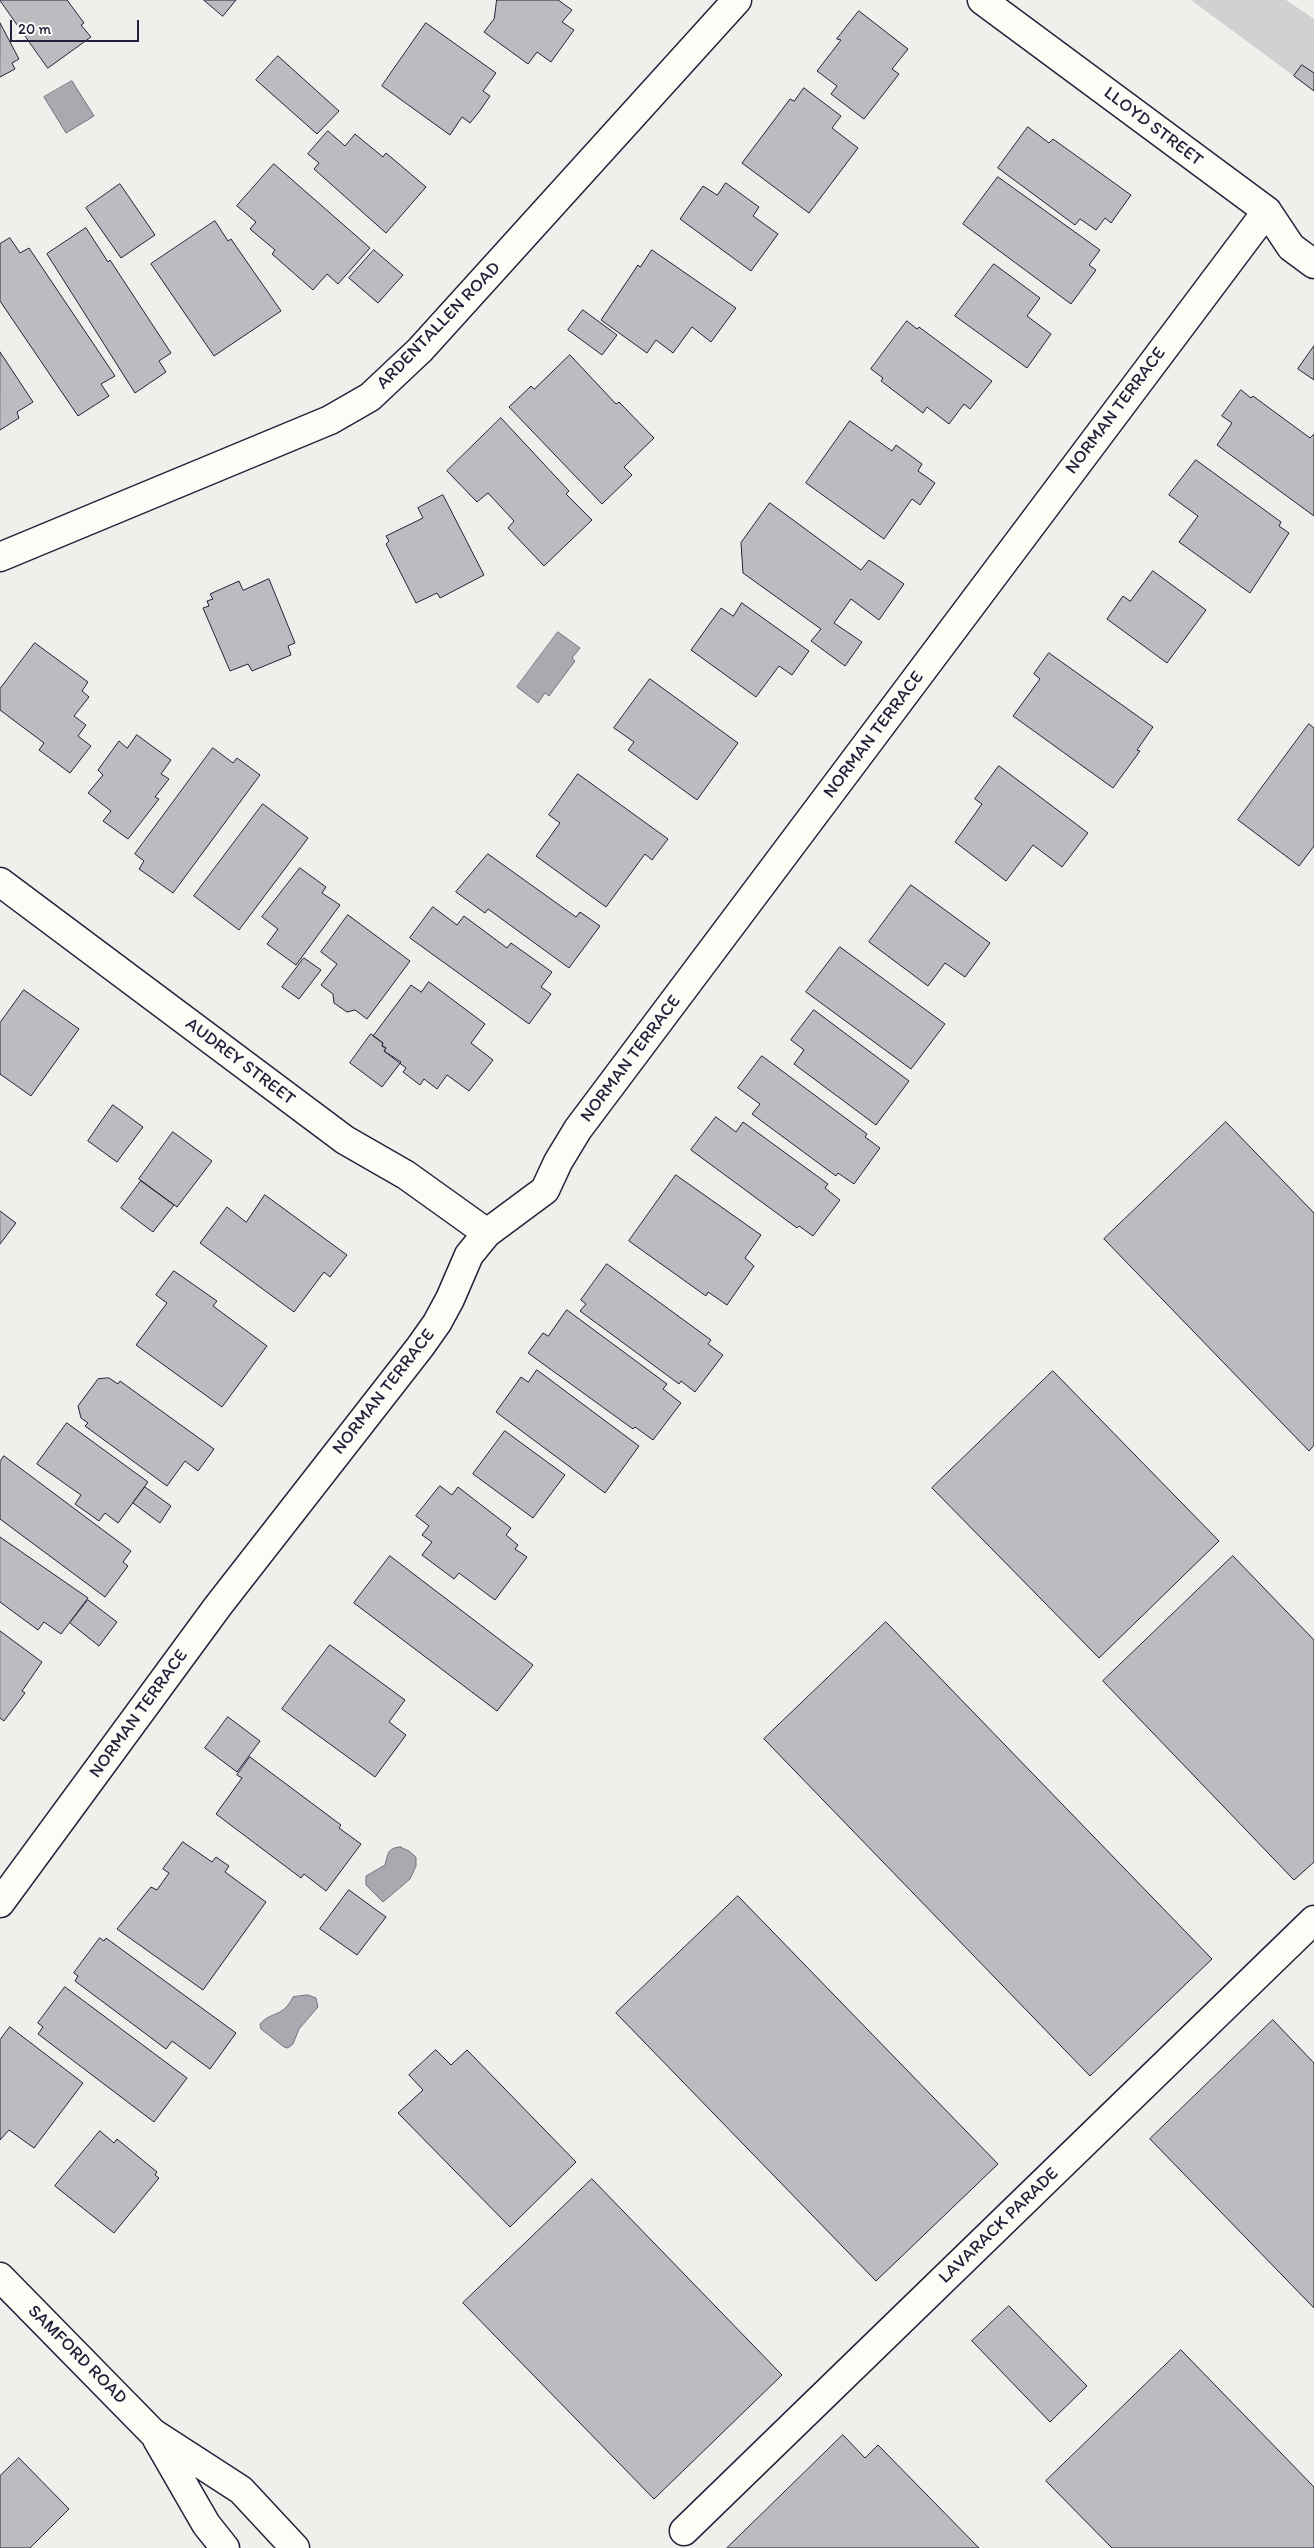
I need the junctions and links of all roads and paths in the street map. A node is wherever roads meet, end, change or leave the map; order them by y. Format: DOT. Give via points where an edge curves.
graph roads {
  1 [pos="737,0"];
  2 [pos="982,0"];
  3 [pos="1267,211"];
  4 [pos="1314,264"];
  5 [pos="0,557"];
  6 [pos="0,882"];
  7 [pos="487,1233"];
  8 [pos="0,1903"];
  9 [pos="1314,1920"];
  10 [pos="0,2277"];
  11 [pos="153,2433"];
  12 [pos="684,2531"];
  13 [pos="226,2548"];
  14 [pos="295,2548"];
  1 -- 5 [label="street, ARDENTALLEN ROAD" via="420,350 370,397 330,420"];
  2 -- 3 [label="street, LLOYD STREET"];
  3 -- 4 [label="street, LLOYD STREET" via="1291,246"];
  3 -- 7 [label="street, NORMAN TERRACE" via="578,1129 545,1190"];
  6 -- 7 [label="street, AUDREY STREET" via="345,1140 406,1175"];
  7 -- 8 [label="street, NORMAN TERRACE" via="469,1255 450,1299 420,1347 218,1606"];
  9 -- 12 [label="street, LAVARACK PARADE"];
  10 -- 11 [label="street, SAMFORD ROAD"];
  11 -- 13 [label="street, SAMFORD ROAD" via="206,2524"];
  11 -- 14 [label="street, SAMFORD ROAD" via="240,2490"];
}
